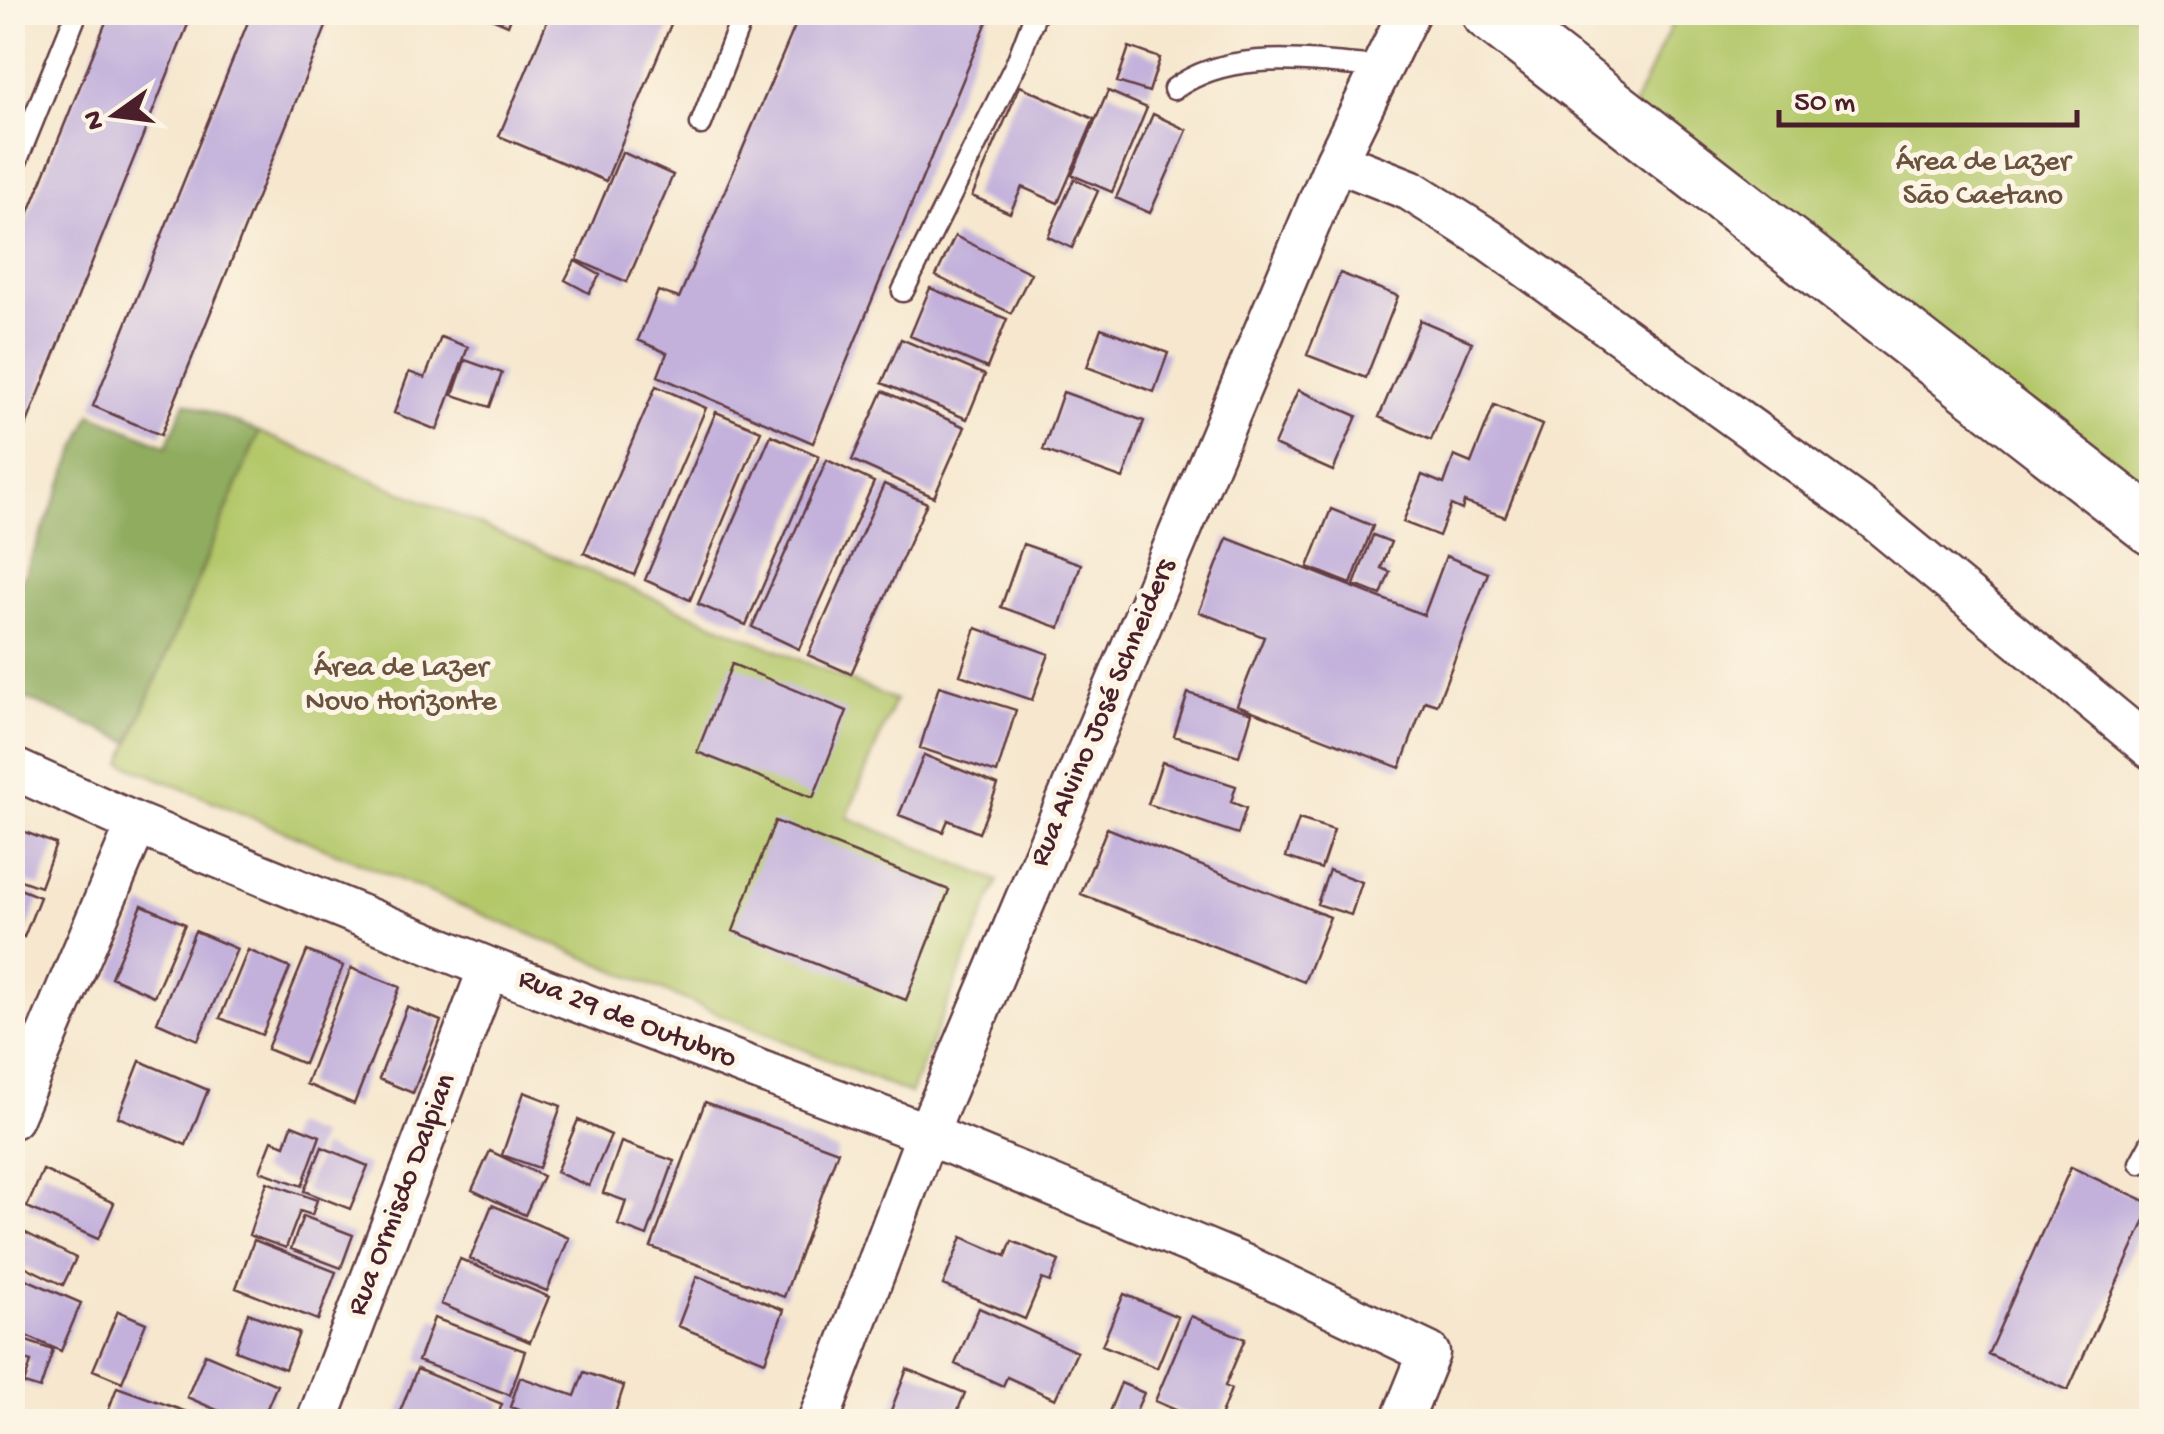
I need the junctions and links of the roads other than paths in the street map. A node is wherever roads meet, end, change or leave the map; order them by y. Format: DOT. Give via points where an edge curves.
graph roads {
  1 [pos="77,12"];
  2 [pos="744,12"];
  3 [pos="1036,12"];
  4 [pos="1410,12"];
  5 [pos="1488,12"];
  6 [pos="1382,67"];
  7 [pos="1174,89"];
  8 [pos="701,124"];
  9 [pos="1336,161"];
  10 [pos="12,172"];
  11 [pos="903,291"];
  12 [pos="2152,527"];
  13 [pos="2152,749"];
  14 [pos="12,768"];
  15 [pos="137,824"];
  16 [pos="489,968"];
  17 [pos="12,1118"];
  18 [pos="927,1134"];
  19 [pos="2152,1141"];
  20 [pos="2140,1163"];
  21 [pos="317,1422"];
  22 [pos="818,1422"];
  23 [pos="1401,1422"];
  1 -- 10 [label="lane"];
  2 -- 8 [label="lane"];
  3 -- 11 [label="lane" via="1018,62"];
  4 -- 6 [label="street, Rua Alvino José Schneiders"];
  5 -- 12 [label="main road"];
  6 -- 7 [label="lane" via="1269,59 1190,77"];
  6 -- 9 [label="street, Rua Alvino José Schneiders"];
  9 -- 13 [label="street" via="1410,190 1473,230 1732,415 1862,509"];
  9 -- 18 [label="street, Rua Alvino José Schneiders"];
  14 -- 15 [label="street, Rua 29 de Outubro"];
  15 -- 16 [label="street, Rua 29 de Outubro"];
  15 -- 17 [label="street"];
  16 -- 18 [label="street, Rua 29 de Outubro"];
  16 -- 21 [label="street, Rua Ormisdo Dalpian"];
  18 -- 22 [label="street, Rua Alvino José Schneiders"];
  18 -- 23 [label="street, Rua 29 de Outubro" via="1244,1265 1429,1352"];
  19 -- 20 [label="lane"];
}
